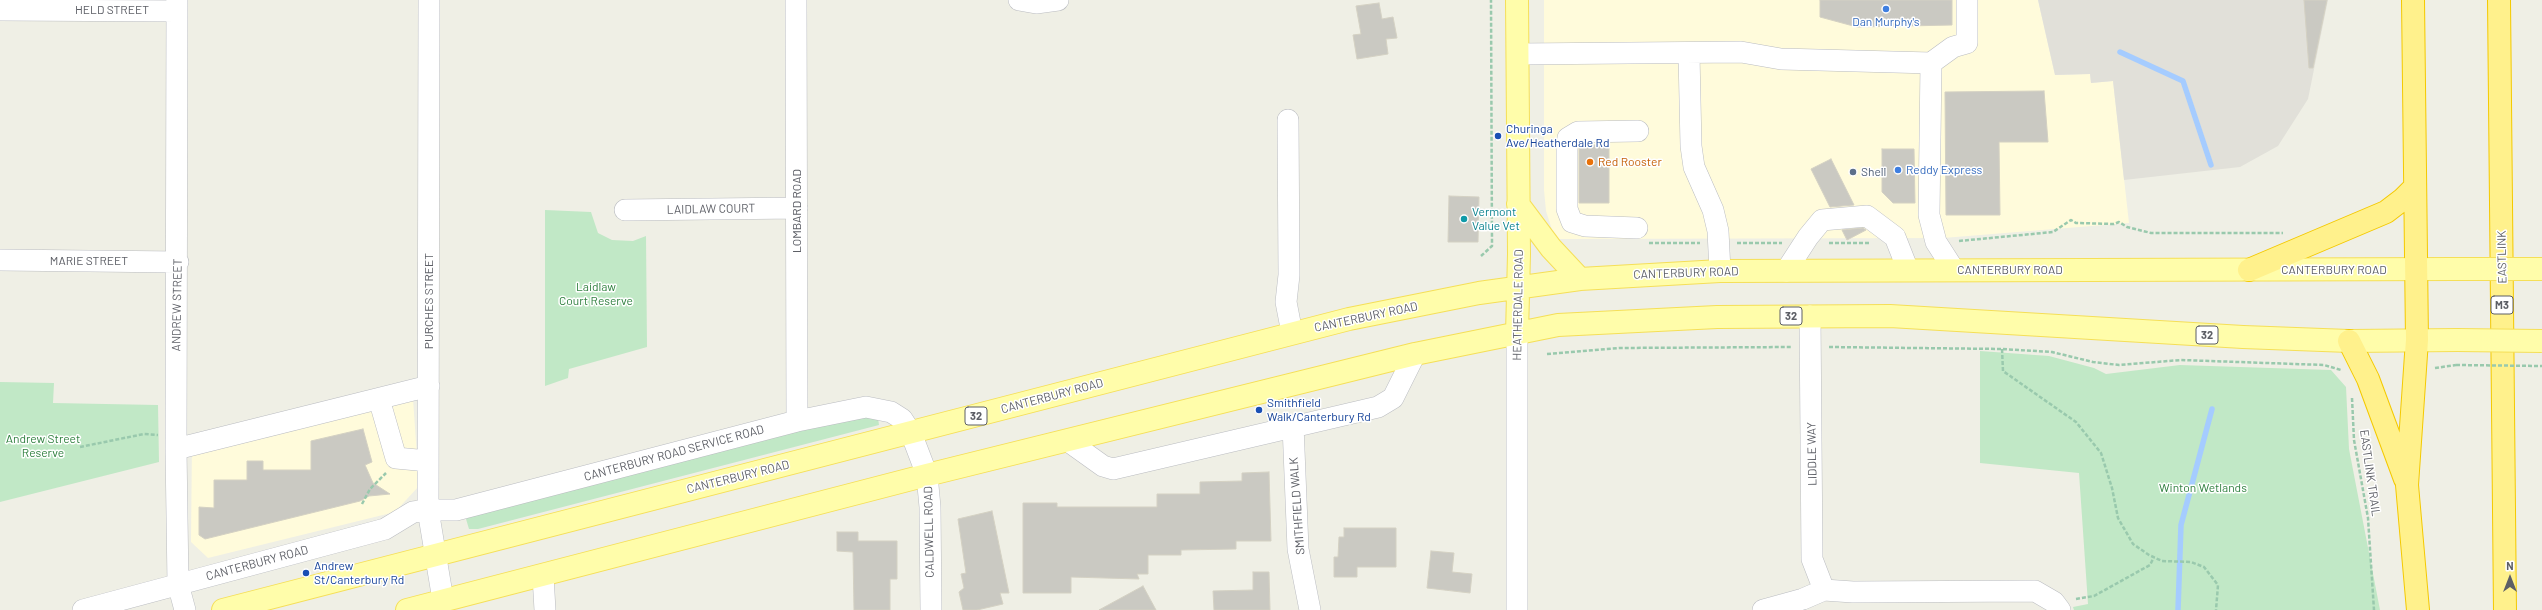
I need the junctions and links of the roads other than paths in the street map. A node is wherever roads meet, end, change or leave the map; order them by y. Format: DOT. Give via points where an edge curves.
graph roads {
  1 [pos="429,0"];
  2 [pos="796,0"];
  3 [pos="1019,0"];
  4 [pos="1058,0"];
  5 [pos="1517,0"];
  6 [pos="1967,0"];
  7 [pos="2413,0"];
  8 [pos="2499,0"];
  9 [pos="177,5"];
  10 [pos="0,10"];
  11 [pos="1518,54"];
  12 [pos="1689,54"];
  13 [pos="1931,63"];
  14 [pos="1288,120"];
  15 [pos="1638,131"];
  16 [pos="2414,188"];
  17 [pos="1518,204"];
  18 [pos="797,208"];
  19 [pos="625,210"];
  20 [pos="1639,236"];
  21 [pos="0,260"];
  22 [pos="178,262"];
  23 [pos="2416,269"];
  24 [pos="2542,269"];
  25 [pos="1908,270"];
  26 [pos="1954,270"];
  27 [pos="2249,270"];
  28 [pos="1720,271"];
  29 [pos="1786,271"];
  30 [pos="1580,279"];
  31 [pos="1518,288"];
  32 [pos="1810,316"];
  33 [pos="1292,333"];
  34 [pos="1517,334"];
  35 [pos="2417,340"];
  36 [pos="2349,341"];
  37 [pos="2542,341"];
  38 [pos="1415,354"];
  39 [pos="429,386"];
  40 [pos="379,399"];
  41 [pos="797,421"];
  42 [pos="1293,425"];
  43 [pos="911,432"];
  44 [pos="1068,441"];
  45 [pos="176,442"];
  46 [pos="428,461"];
  47 [pos="927,475"];
  48 [pos="2407,486"];
  49 [pos="428,510"];
  50 [pos="435,554"];
  51 [pos="543,576"];
  52 [pos="178,584"];
  53 [pos="1824,590"];
  54 [pos="444,600"];
  55 [pos="2057,606"];
  56 [pos="83,610"];
  57 [pos="185,610"];
  58 [pos="223,610"];
  59 [pos="407,610"];
  60 [pos="545,610"];
  61 [pos="930,610"];
  62 [pos="1310,610"];
  63 [pos="1517,610"];
  64 [pos="1763,610"];
  65 [pos="2418,610"];
  66 [pos="2505,610"];
  1 -- 39 [label="street, PURCHES STREET"];
  2 -- 18 [label="street, LOMBARD ROAD"];
  3 -- 4 [label="street" via="1036,3"];
  5 -- 11 [label="main road, HEATHERDALE ROAD"];
  6 -- 13 [label="street" via="1967,43 1953,47"];
  7 -- 16 [label="highway"];
  8 -- 66 [label="highway, EASTLINK / M3"];
  9 -- 10 [label="street, HELD STREET"];
  9 -- 22 [label="street, ANDREW STREET"];
  11 -- 12 [label="street"];
  11 -- 17 [label="main road, HEATHERDALE ROAD"];
  12 -- 13 [label="street" via="1741,52 1781,59"];
  12 -- 28 [label="street" via="1691,146 1694,167 1713,210"];
  13 -- 26 [label="street" via="1929,215 1936,242"];
  14 -- 33 [label="street" via="1289,275 1286,302"];
  15 -- 20 [label="street" via="1578,132 1568,138 1567,209 1572,222"];
  16 -- 23 [label="highway"];
  16 -- 27 [label="highway" via="2386,212"];
  17 -- 30 [label="main road" via="1551,248"];
  17 -- 31 [label="main road, HEATHERDALE ROAD"];
  18 -- 19 [label="street, LAIDLAW COURT"];
  18 -- 41 [label="street, LOMBARD ROAD"];
  21 -- 22 [label="street, MARIE STREET"];
  22 -- 45 [label="street, ANDREW STREET"];
  23 -- 24 [label="main road, CANTERBURY ROAD / 32, bridge"];
  23 -- 27 [label="main road, CANTERBURY ROAD / 32"];
  23 -- 35 [label="highway"];
  25 -- 26 [label="main road, CANTERBURY ROAD / 32"];
  25 -- 29 [label="main road, CANTERBURY ROAD / 32"];
  25 -- 29 [label="street" via="1895,237 1867,216 1822,220"];
  26 -- 27 [label="main road, CANTERBURY ROAD / 32"];
  28 -- 29 [label="main road, CANTERBURY ROAD / 32"];
  28 -- 30 [label="main road, CANTERBURY ROAD / 32"];
  30 -- 31 [label="main road, CANTERBURY ROAD / 32"];
  31 -- 33 [label="main road, CANTERBURY ROAD / 32" via="1349,318"];
  31 -- 34 [label="main road, HEATHERDALE ROAD"];
  32 -- 34 [label="main road, 32" via="1638,320 1558,325"];
  32 -- 36 [label="main road, 32" via="1890,316 2140,332"];
  32 -- 53 [label="street, LIDDLE WAY" via="1812,559"];
  33 -- 43 [label="main road, CANTERBURY ROAD / 32"];
  34 -- 38 [label="main road, 32"];
  34 -- 63 [label="street, HEATHERDALE ROAD"];
  35 -- 36 [label="main road, 32"];
  35 -- 37 [label="main road, 32, bridge"];
  35 -- 48 [label="highway"];
  36 -- 48 [label="highway" via="2368,379"];
  38 -- 42 [label="street" via="1392,398 1378,407"];
  38 -- 44 [label="main road, 32"];
  39 -- 40 [label="street"];
  39 -- 46 [label="street, PURCHES STREET"];
  40 -- 45 [label="street"];
  40 -- 46 [label="street" via="396,458"];
  41 -- 43 [label="street, CANTERBURY ROAD SERVICE ROAD" via="866,407 891,412 902,419"];
  41 -- 49 [label="street, CANTERBURY ROAD SERVICE ROAD" via="456,510"];
  42 -- 44 [label="street" via="1113,469 1103,466"];
  42 -- 62 [label="street, SMITHFIELD WALK" via="1298,549"];
  43 -- 47 [label="street, CALDWELL ROAD"];
  43 -- 50 [label="main road, CANTERBURY ROAD / 32"];
  44 -- 47 [label="main road, 32"];
  45 -- 52 [label="street, ANDREW STREET"];
  46 -- 49 [label="street, PURCHES STREET"];
  47 -- 51 [label="main road, 32"];
  47 -- 61 [label="street, CALDWELL ROAD" via="930,506"];
  48 -- 65 [label="highway"];
  49 -- 50 [label="street, PURCHES STREET"];
  49 -- 52 [label="street, CANTERBURY ROAD" via="413,512 385,528"];
  50 -- 54 [label="street, PURCHES STREET"];
  50 -- 58 [label="main road, CANTERBURY ROAD / 32"];
  51 -- 54 [label="main road, 32"];
  51 -- 60 [label="street"];
  52 -- 56 [label="street, CANTERBURY ROAD"];
  52 -- 57 [label="street, ANDREW STREET"];
  53 -- 55 [label="street" via="2035,591"];
  53 -- 64 [label="street" via="1803,600"];
  54 -- 59 [label="main road, 32"];
}
